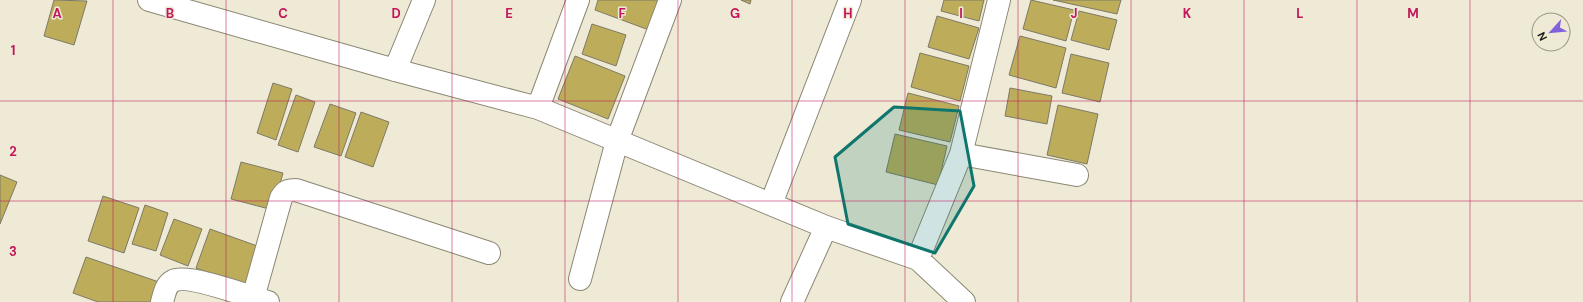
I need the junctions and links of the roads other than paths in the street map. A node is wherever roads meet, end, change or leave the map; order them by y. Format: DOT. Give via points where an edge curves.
graph roads {
  1 [pos="149,0"];
  2 [pos="424,0"];
  3 [pos="578,0"];
  4 [pos="670,0"];
  5 [pos="850,0"];
  6 [pos="999,0"];
  7 [pos="395,70"];
  8 [pos="538,108"];
  9 [pos="617,141"];
  10 [pos="960,154"];
  11 [pos="1077,175"];
  12 [pos="771,204"];
  13 [pos="826,227"];
  14 [pos="489,253"];
  15 [pos="918,259"];
  16 [pos="580,279"];
  17 [pos="261,300"];
  18 [pos="162,302"];
  19 [pos="792,302"];
  20 [pos="964,302"];
  1 -- 7 [label="street"];
  2 -- 7 [label="street"];
  3 -- 8 [label="street"];
  4 -- 9 [label="street"];
  5 -- 12 [label="street"];
  6 -- 10 [label="street"];
  7 -- 8 [label="street"];
  8 -- 9 [label="street"];
  9 -- 12 [label="street"];
  9 -- 16 [label="street"];
  10 -- 11 [label="street"];
  10 -- 15 [label="street"];
  12 -- 13 [label="street"];
  13 -- 15 [label="street"];
  13 -- 19 [label="street"];
  14 -- 17 [label="street" via="296,190 289,190 281,198"];
  15 -- 20 [label="street"];
  17 -- 18 [label="street" via="196,280 182,279 172,281 166,288"];
}
